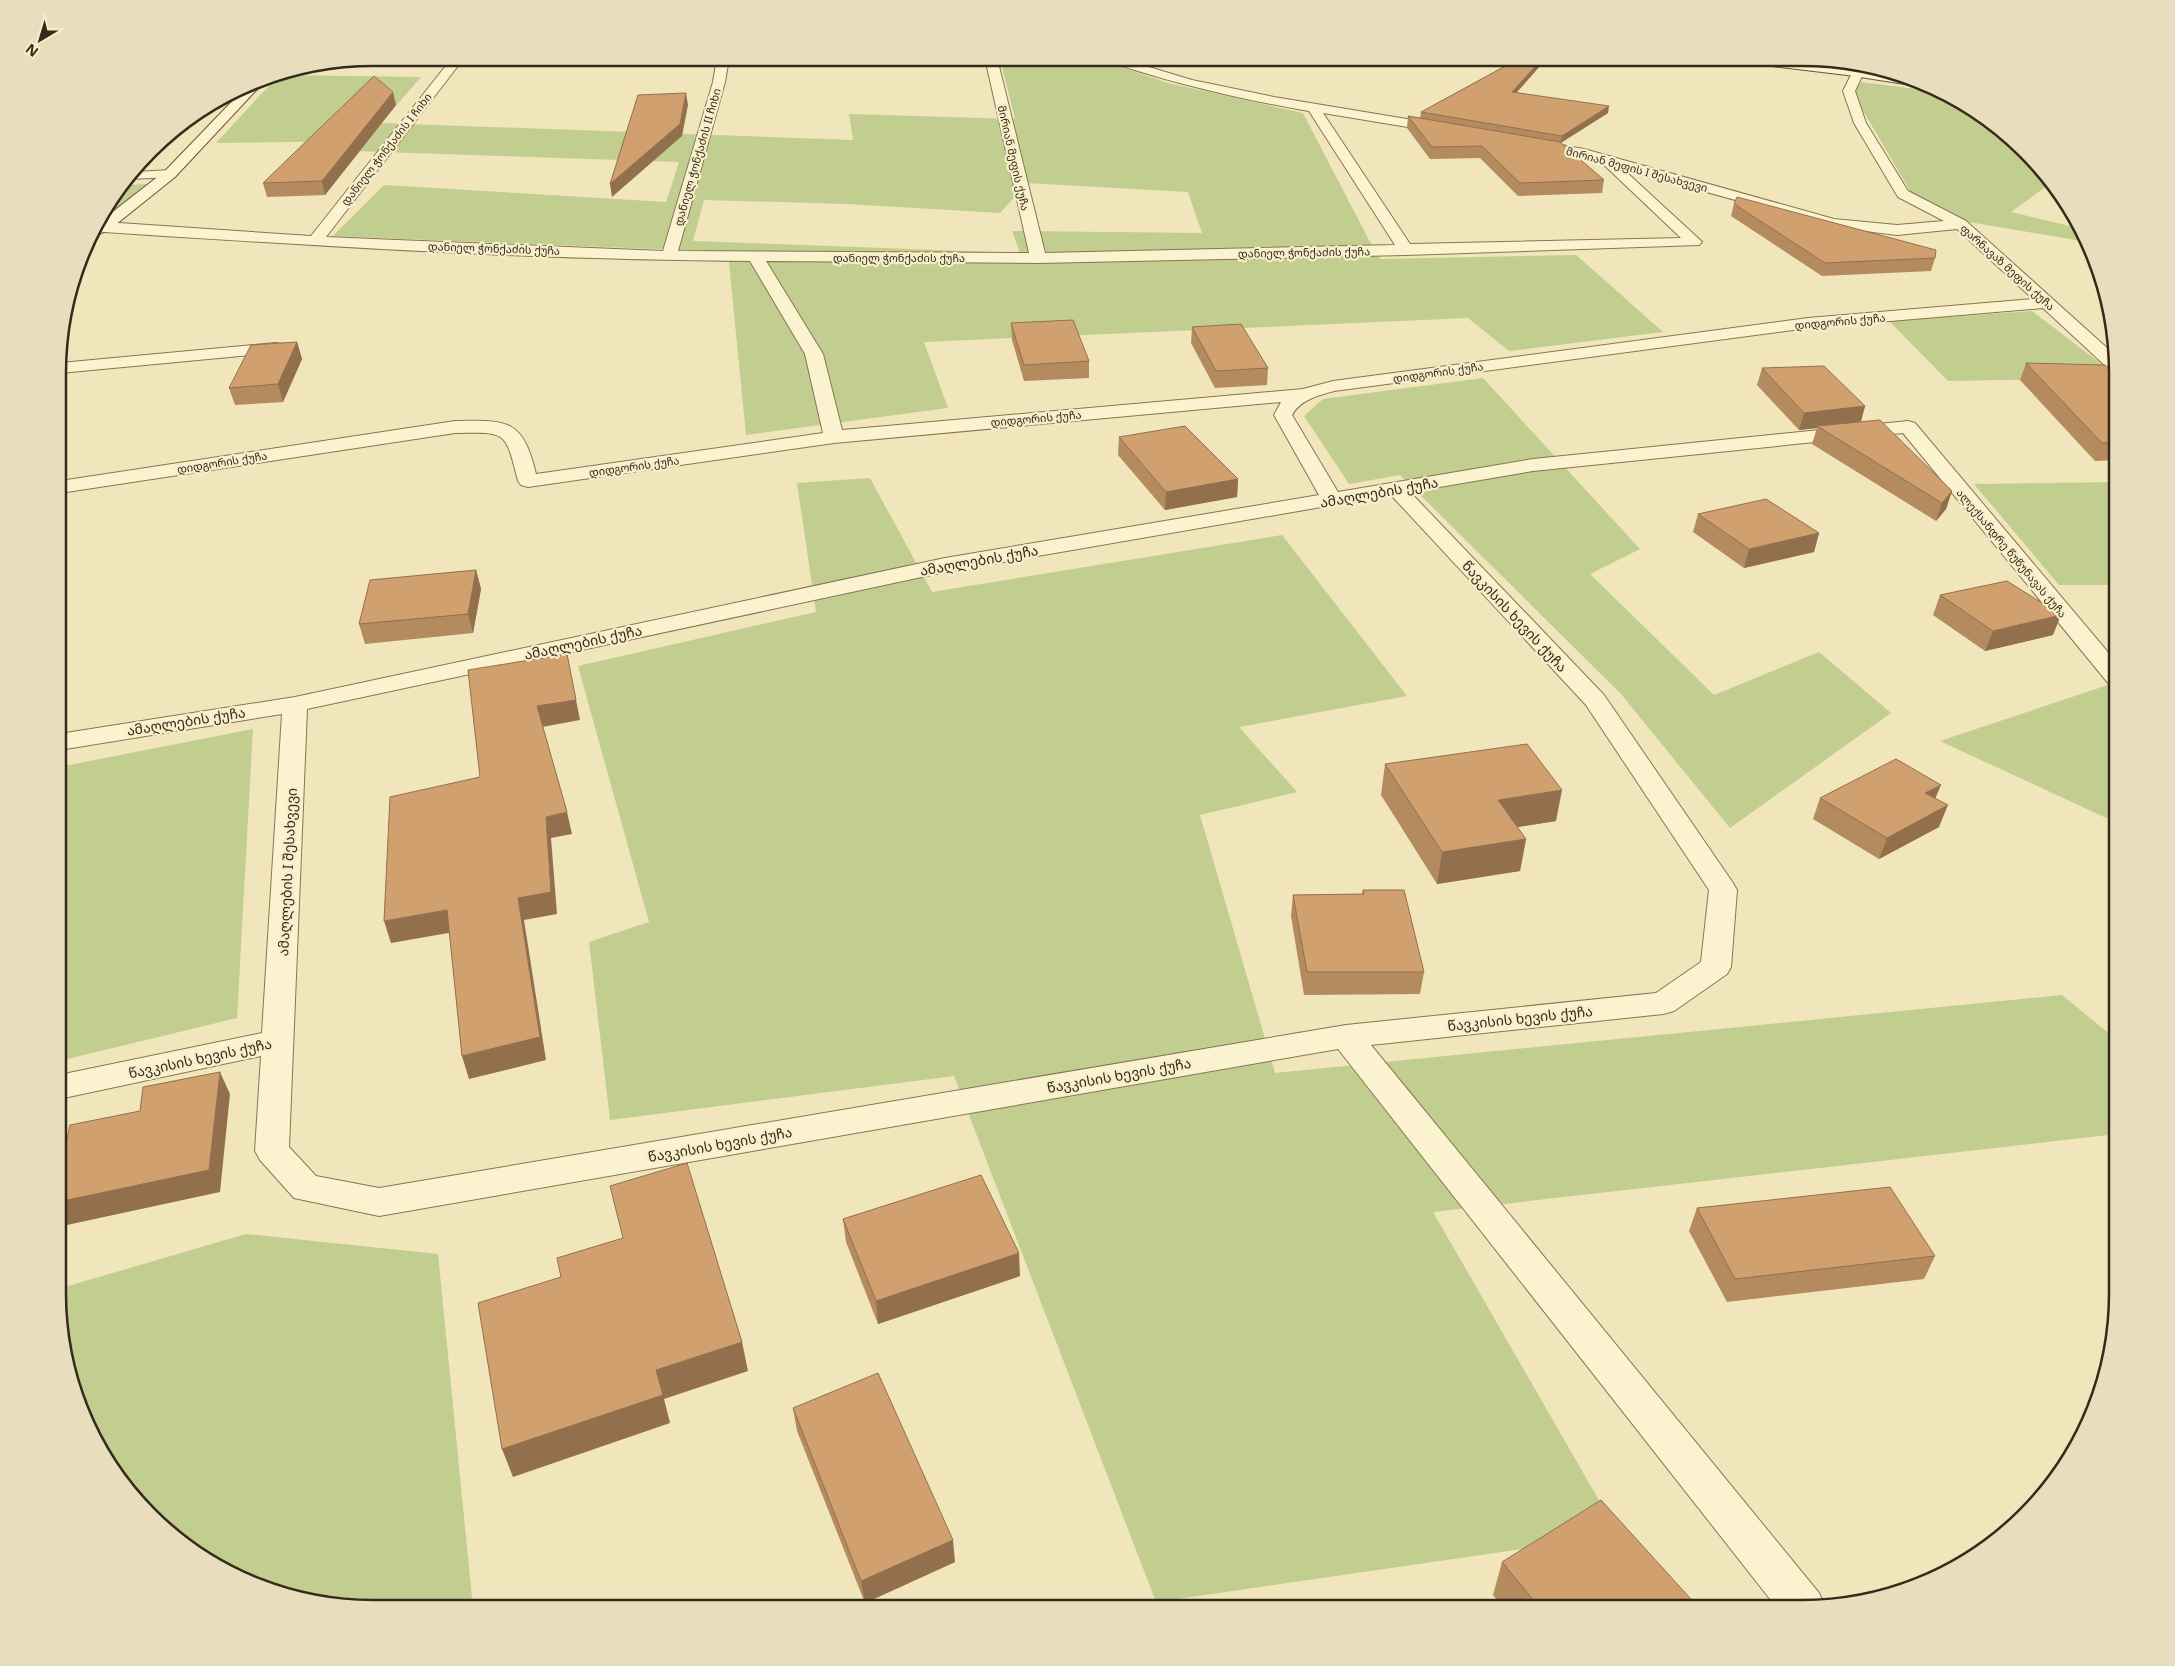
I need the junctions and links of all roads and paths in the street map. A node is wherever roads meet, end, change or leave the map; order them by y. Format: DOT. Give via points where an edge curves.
graph roads {
  1 [pos="452,66"];
  2 [pos="722,66"];
  3 [pos="993,66"];
  4 [pos="1132,66"];
  5 [pos="1853,70"];
  6 [pos="245,95"];
  7 [pos="1312,106"];
  8 [pos="1459,131"];
  9 [pos="1524,142"];
  10 [pos="1606,159"];
  11 [pos="170,174"];
  12 [pos="138,176"];
  13 [pos="1960,224"];
  14 [pos="104,226"];
  15 [pos="102,230"];
  16 [pos="315,241"];
  17 [pos="1406,250"];
  18 [pos="668,256"];
  19 [pos="755,256"];
  20 [pos="1038,258"];
  21 [pos="2048,303"];
  22 [pos="276,348"];
  23 [pos="2108,359"];
  24 [pos="66,367"];
  25 [pos="1304,394"];
  26 [pos="1908,427"];
  27 [pos="834,437"];
  28 [pos="66,486"];
  29 [pos="1396,489"];
  30 [pos="1332,500"];
  31 [pos="2109,668"];
  32 [pos="296,704"];
  33 [pos="66,741"];
  34 [pos="1346,1036"];
  35 [pos="278,1041"];
  36 [pos="66,1086"];
  37 [pos="1798,1600"];
  1 -- 16 [label="street, დანიელ ჭონქაძის I ჩიხი"];
  2 -- 18 [label="street, დანიელ ჭონქაძის II ჩიხი"];
  3 -- 20 [label="street, მირიან მეფის ქუჩა"];
  4 -- 7 [label="street" via="1216,89"];
  5 -- 13 [label="street, ფარნავაზ მეფის ქუჩა" via="1849,91 1860,123 1903,194"];
  6 -- 11 [label="street"];
  7 -- 8 [label="street"];
  7 -- 17 [label="street"];
  9 -- 10 [label="street, მირიან მეფის I შესახვევი"];
  10 -- 13 [label="street, მირიან მეფის I შესახვევი" via="1833,223 1897,230"];
  10 -- 17 [label="street, დანიელ ჭონქაძის ქუჩა" via="1694,242"];
  11 -- 12 [label="street"];
  11 -- 14 [label="street"];
  13 -- 21 [label="street, ფარნავაზ მეფის ქუჩა"];
  15 -- 16 [label="street, დანიელ ჭონქაძის ქუჩა"];
  16 -- 18 [label="street, დანიელ ჭონქაძის ქუჩა"];
  17 -- 20 [label="street, დანიელ ჭონქაძის ქუჩა"];
  18 -- 19 [label="street, დანიელ ჭონქაძის ქუჩა"];
  19 -- 20 [label="street, დანიელ ჭონქაძის ქუჩა"];
  19 -- 27 [label="street" via="814,354"];
  21 -- 23 [label="street, ფარნავაზ მეფის ქუჩა"];
  21 -- 25 [label="street, დიდგორის ქუჩა" via="1770,327 1333,386"];
  22 -- 24 [label="street"];
  25 -- 27 [label="street, დიდგორის ქუჩა"];
  25 -- 30 [label="street" via="1288,403 1284,415"];
  26 -- 29 [label="street, ამაღლების ქუჩა" via="1534,466"];
  26 -- 31 [label="street, ალექსანდრე წუწუნავას ქუჩა"];
  27 -- 28 [label="street, დიდგორის ქუჩა" via="528,481 516,440 510,435 483,426 456,427"];
  29 -- 30 [label="street, ამაღლების ქუჩა"];
  29 -- 34 [label="street, წავკისის ხევის ქუჩა" via="1595,700 1723,890 1716,967 1663,1003"];
  30 -- 32 [label="street, ამაღლების ქუჩა" via="945,565"];
  32 -- 33 [label="street, ამაღლების ქუჩა"];
  32 -- 35 [label="street, ამაღლების I შესახვევი"];
  34 -- 35 [label="street, წავკისის ხევის ქუჩა" via="379,1202 306,1188 272,1151"];
  34 -- 37 [label="street"];
  35 -- 36 [label="street, წავკისის ხევის ქუჩა"];
}
